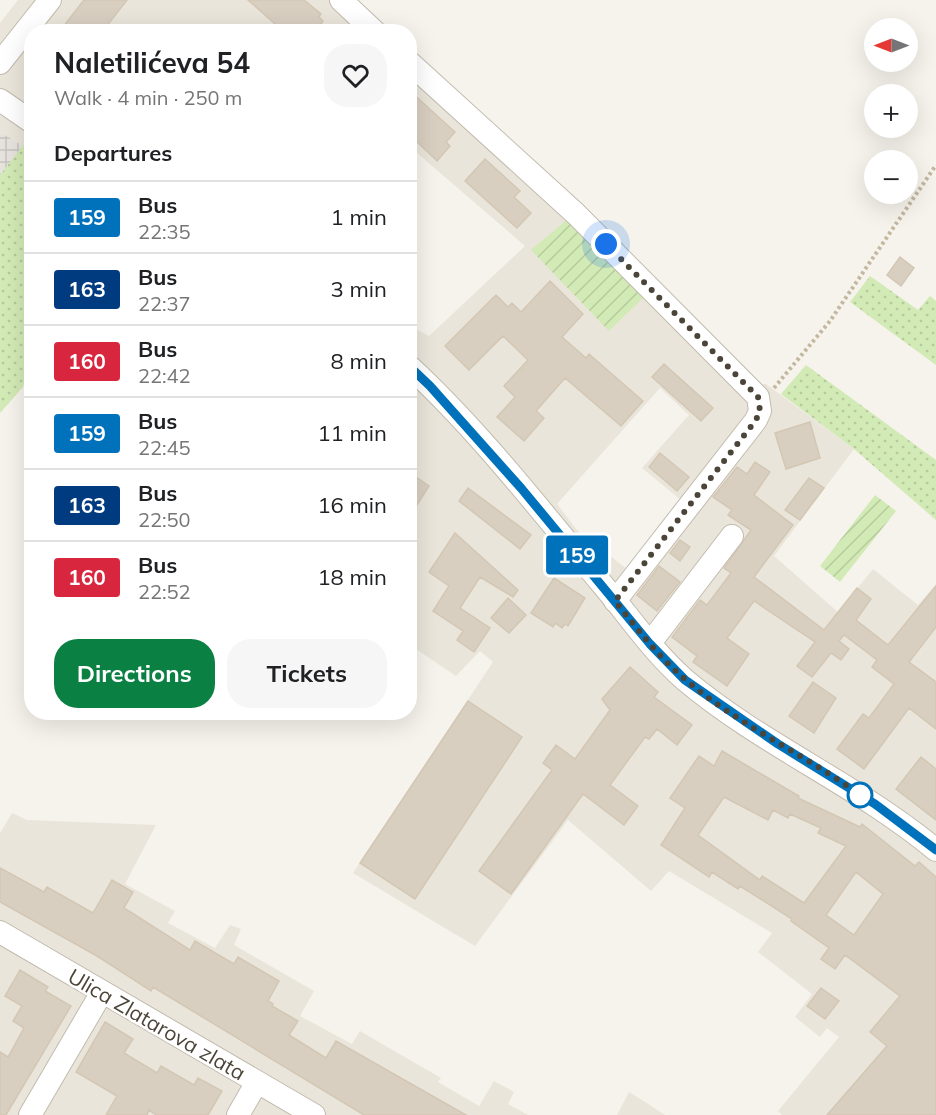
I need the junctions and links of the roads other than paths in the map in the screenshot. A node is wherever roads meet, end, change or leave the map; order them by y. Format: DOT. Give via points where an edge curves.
graph roads {
  1 [pos="50,0"];
  2 [pos="340,0"];
  3 [pos="31,24"];
  4 [pos="366,24"];
  5 [pos="24,33"];
  6 [pos="0,63"];
  7 [pos="417,69"];
  8 [pos="0,100"];
  9 [pos="24,116"];
  10 [pos="417,374"];
  11 [pos="732,536"];
  12 [pos="615,601"];
  13 [pos="650,644"];
  14 [pos="936,850"];
  15 [pos="0,932"];
  16 [pos="102,992"];
  17 [pos="257,1082"];
  18 [pos="30,1115"];
  19 [pos="238,1115"];
  20 [pos="314,1115"];
  1 -- 3 [label="street"];
  2 -- 4 [label="street"];
  5 -- 6 [label="street"];
  7 -- 12 [label="street" via="576,214 758,397 760,411 756,420"];
  8 -- 9 [label="street"];
  10 -- 12 [label="street" via="521,488"];
  11 -- 13 [label="street"];
  12 -- 13 [label="street"];
  13 -- 14 [label="street" via="676,672 707,696 875,804"];
  15 -- 16 [label="street, Ulica Zlatarova zlata"];
  16 -- 17 [label="street, Ulica Zlatarova zlata"];
  16 -- 18 [label="street"];
  17 -- 19 [label="street"];
  17 -- 20 [label="street, Ulica Zlatarova zlata"];
}
